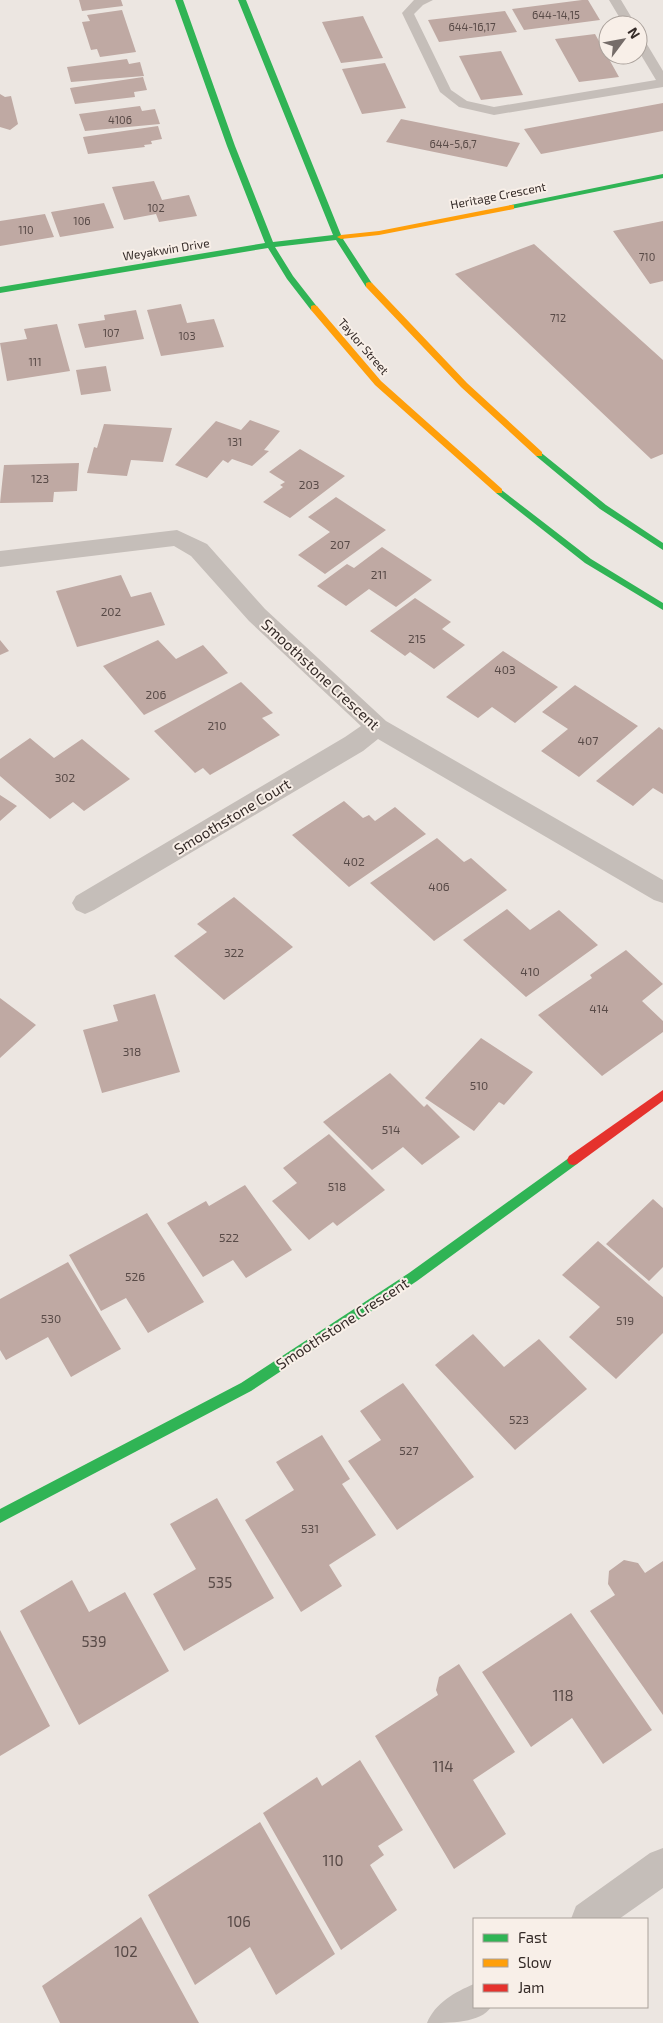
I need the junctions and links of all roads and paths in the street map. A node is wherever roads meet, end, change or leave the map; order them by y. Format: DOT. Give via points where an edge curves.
graph roads {
  1 [pos="179,0"];
  2 [pos="242,0"];
  3 [pos="427,0"];
  4 [pos="615,0"];
  5 [pos="624,15"];
  6 [pos="648,56"];
  7 [pos="663,82"];
  8 [pos="663,176"];
  9 [pos="338,237"];
  10 [pos="270,246"];
  11 [pos="0,290"];
  12 [pos="663,547"];
  13 [pos="0,559"];
  14 [pos="663,607"];
  15 [pos="377,727"];
  16 [pos="663,894"];
  17 [pos="85,903"];
  18 [pos="663,1095"];
  19 [pos="0,1516"];
  20 [pos="663,1866"];
  21 [pos="591,1918"];
  22 [pos="473,2004"];
  23 [pos="446,2023"];
  1 -- 10 [label="main road, Taylor Street"];
  2 -- 9 [label="main road"];
  3 -- 7 [label="lane" via="419,2 408,13 446,92 464,104 494,111"];
  4 -- 5 [label="lane"];
  6 -- 7 [label="lane"];
  8 -- 9 [label="main road, Heritage Crescent" via="379,233"];
  9 -- 10 [label="main road, Weyakwin Drive"];
  9 -- 12 [label="main road" via="352,265 388,308 458,379 539,455 634,530"];
  10 -- 11 [label="main road, Weyakwin Drive"];
  10 -- 14 [label="main road, Taylor Street" via="319,315 378,383 494,487 588,561"];
  13 -- 15 [label="street, Smoothstone Crescent" via="178,538 199,550 257,615"];
  15 -- 16 [label="street, Smoothstone Crescent"];
  15 -- 17 [label="street, Smoothstone Court" via="354,744"];
  18 -- 19 [label="main road, Smoothstone Crescent" via="413,1277 246,1387"];
  20 -- 21 [label="street"];
  22 -- 23 [label="street"];
}
